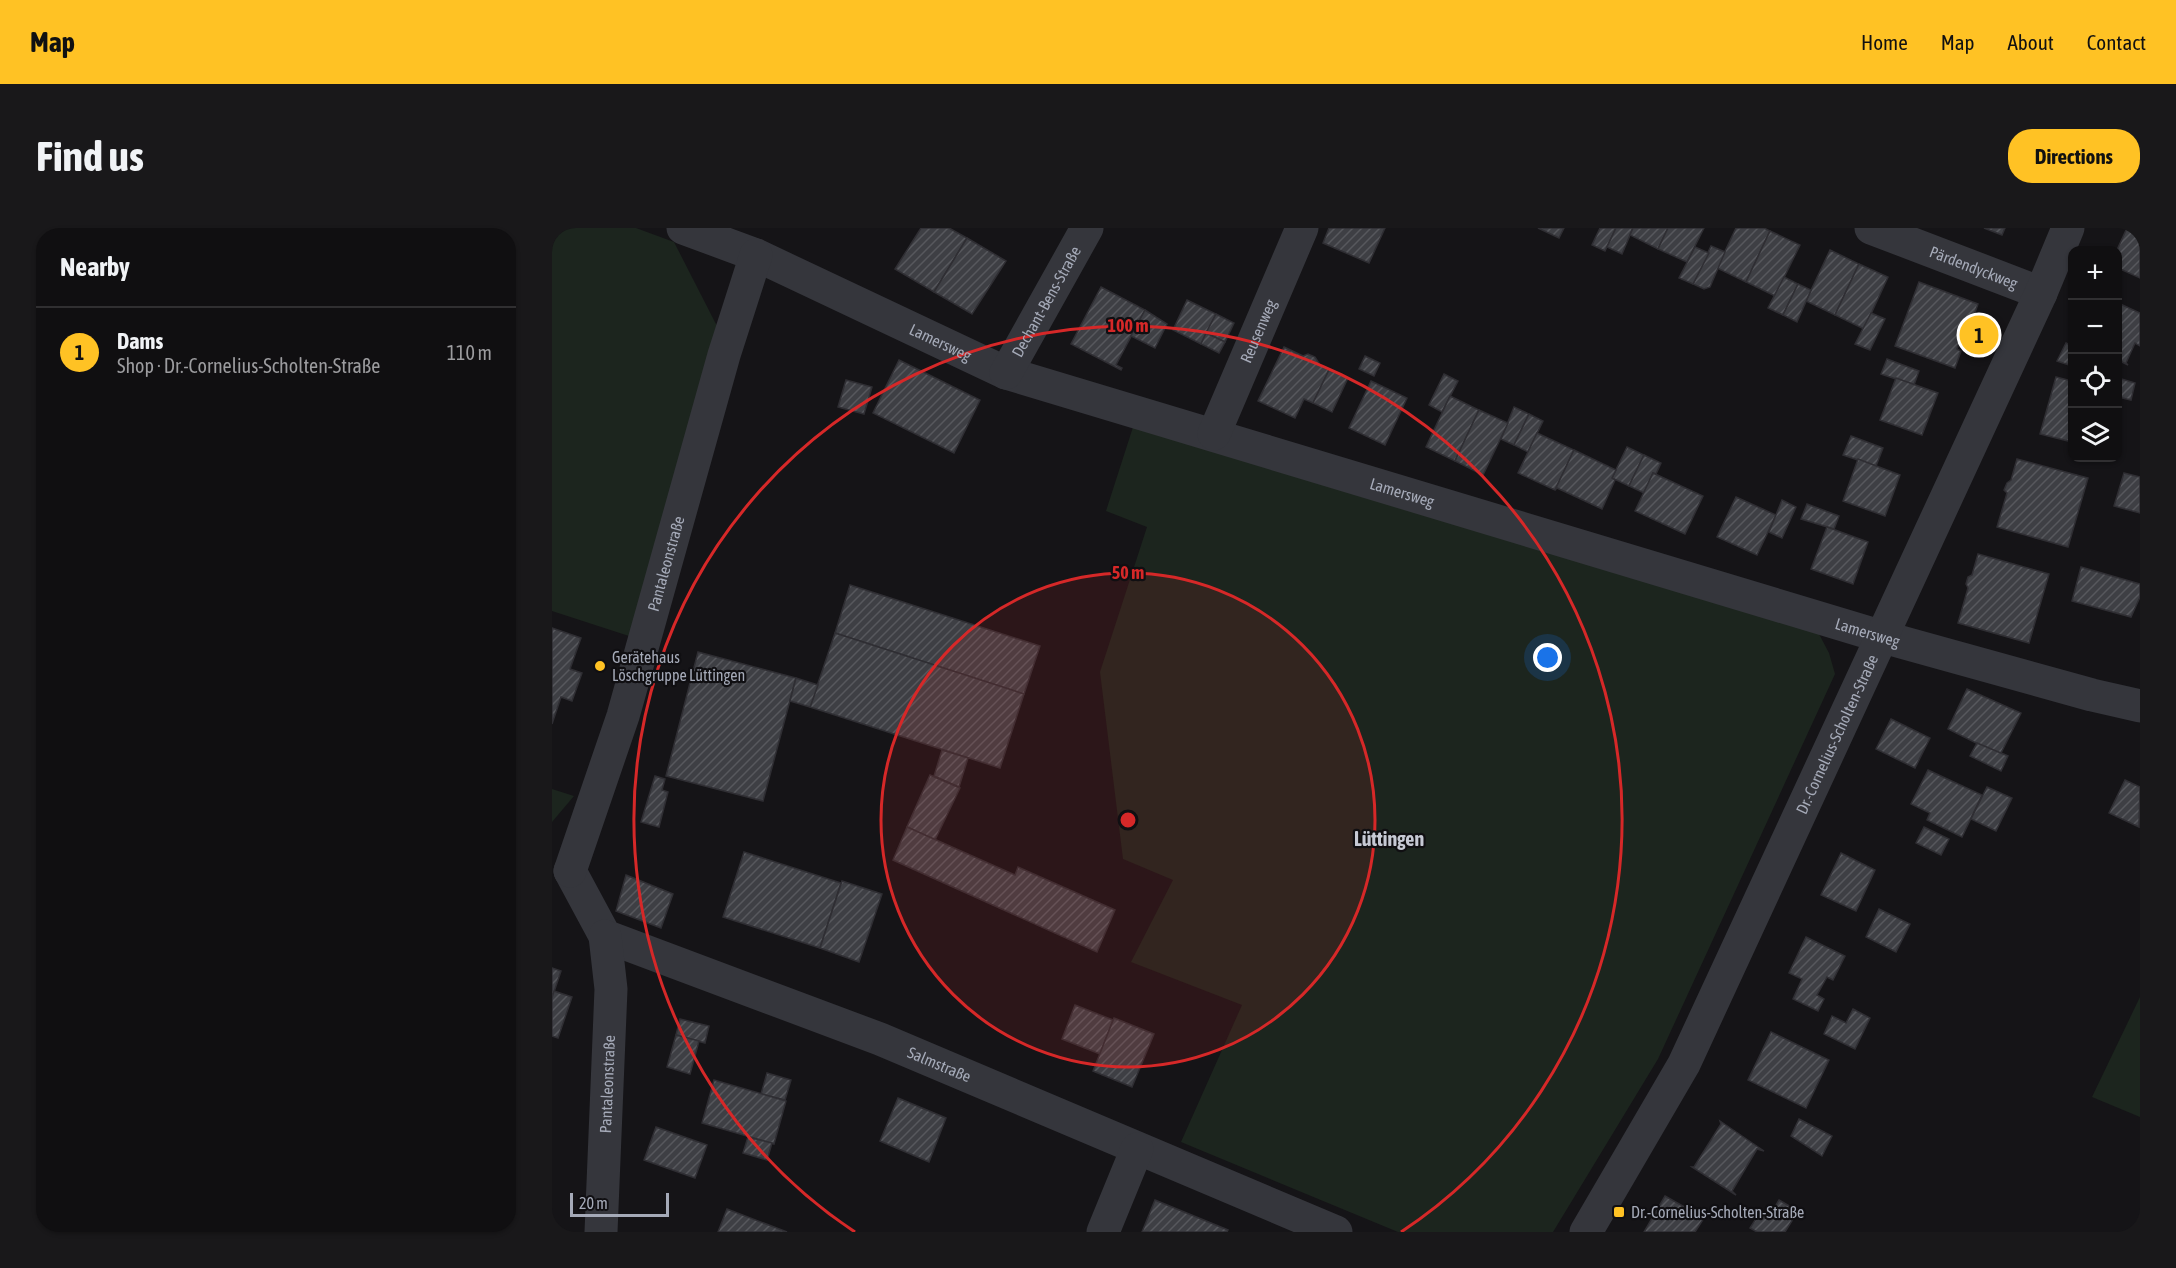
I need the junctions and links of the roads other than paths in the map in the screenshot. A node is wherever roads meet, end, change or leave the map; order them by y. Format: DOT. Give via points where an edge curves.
graph roads {
  1 [pos="683,228"];
  2 [pos="1087,228"];
  3 [pos="1302,228"];
  4 [pos="1871,228"];
  5 [pos="2068,228"];
  6 [pos="756,255"];
  7 [pos="2041,293"];
  8 [pos="1006,373"];
  9 [pos="1214,434"];
  10 [pos="1883,637"];
  11 [pos="2140,706"];
  12 [pos="561,874"];
  13 [pos="605,936"];
  14 [pos="1137,1149"];
  15 [pos="601,1232"];
  16 [pos="1103,1232"];
  17 [pos="1336,1232"];
  18 [pos="1586,1232"];
  1 -- 6 [label="street, Lamersweg"];
  2 -- 8 [label="street, Dechant-Bens-Straße"];
  3 -- 9 [label="street, Reusenweg"];
  4 -- 7 [label="street, Pärdendyckweg"];
  5 -- 7 [label="street, Dr.-Cornelius-Scholten-Straße"];
  6 -- 8 [label="street, Lamersweg"];
  6 -- 12 [label="street, Pantaleonstraße" via="724,355 623,716"];
  7 -- 10 [label="street, Dr.-Cornelius-Scholten-Straße"];
  8 -- 9 [label="street, Lamersweg"];
  9 -- 10 [label="street, Lamersweg"];
  10 -- 11 [label="street, Lamersweg"];
  10 -- 18 [label="street, Dr.-Cornelius-Scholten-Straße" via="1684,1064"];
  12 -- 13 [label="street"];
  13 -- 14 [label="street, Salmstraße" via="880,1039"];
  13 -- 15 [label="street, Pantaleonstraße" via="611,990"];
  14 -- 16 [label="street"];
  14 -- 17 [label="street, Salmstraße"];
}
